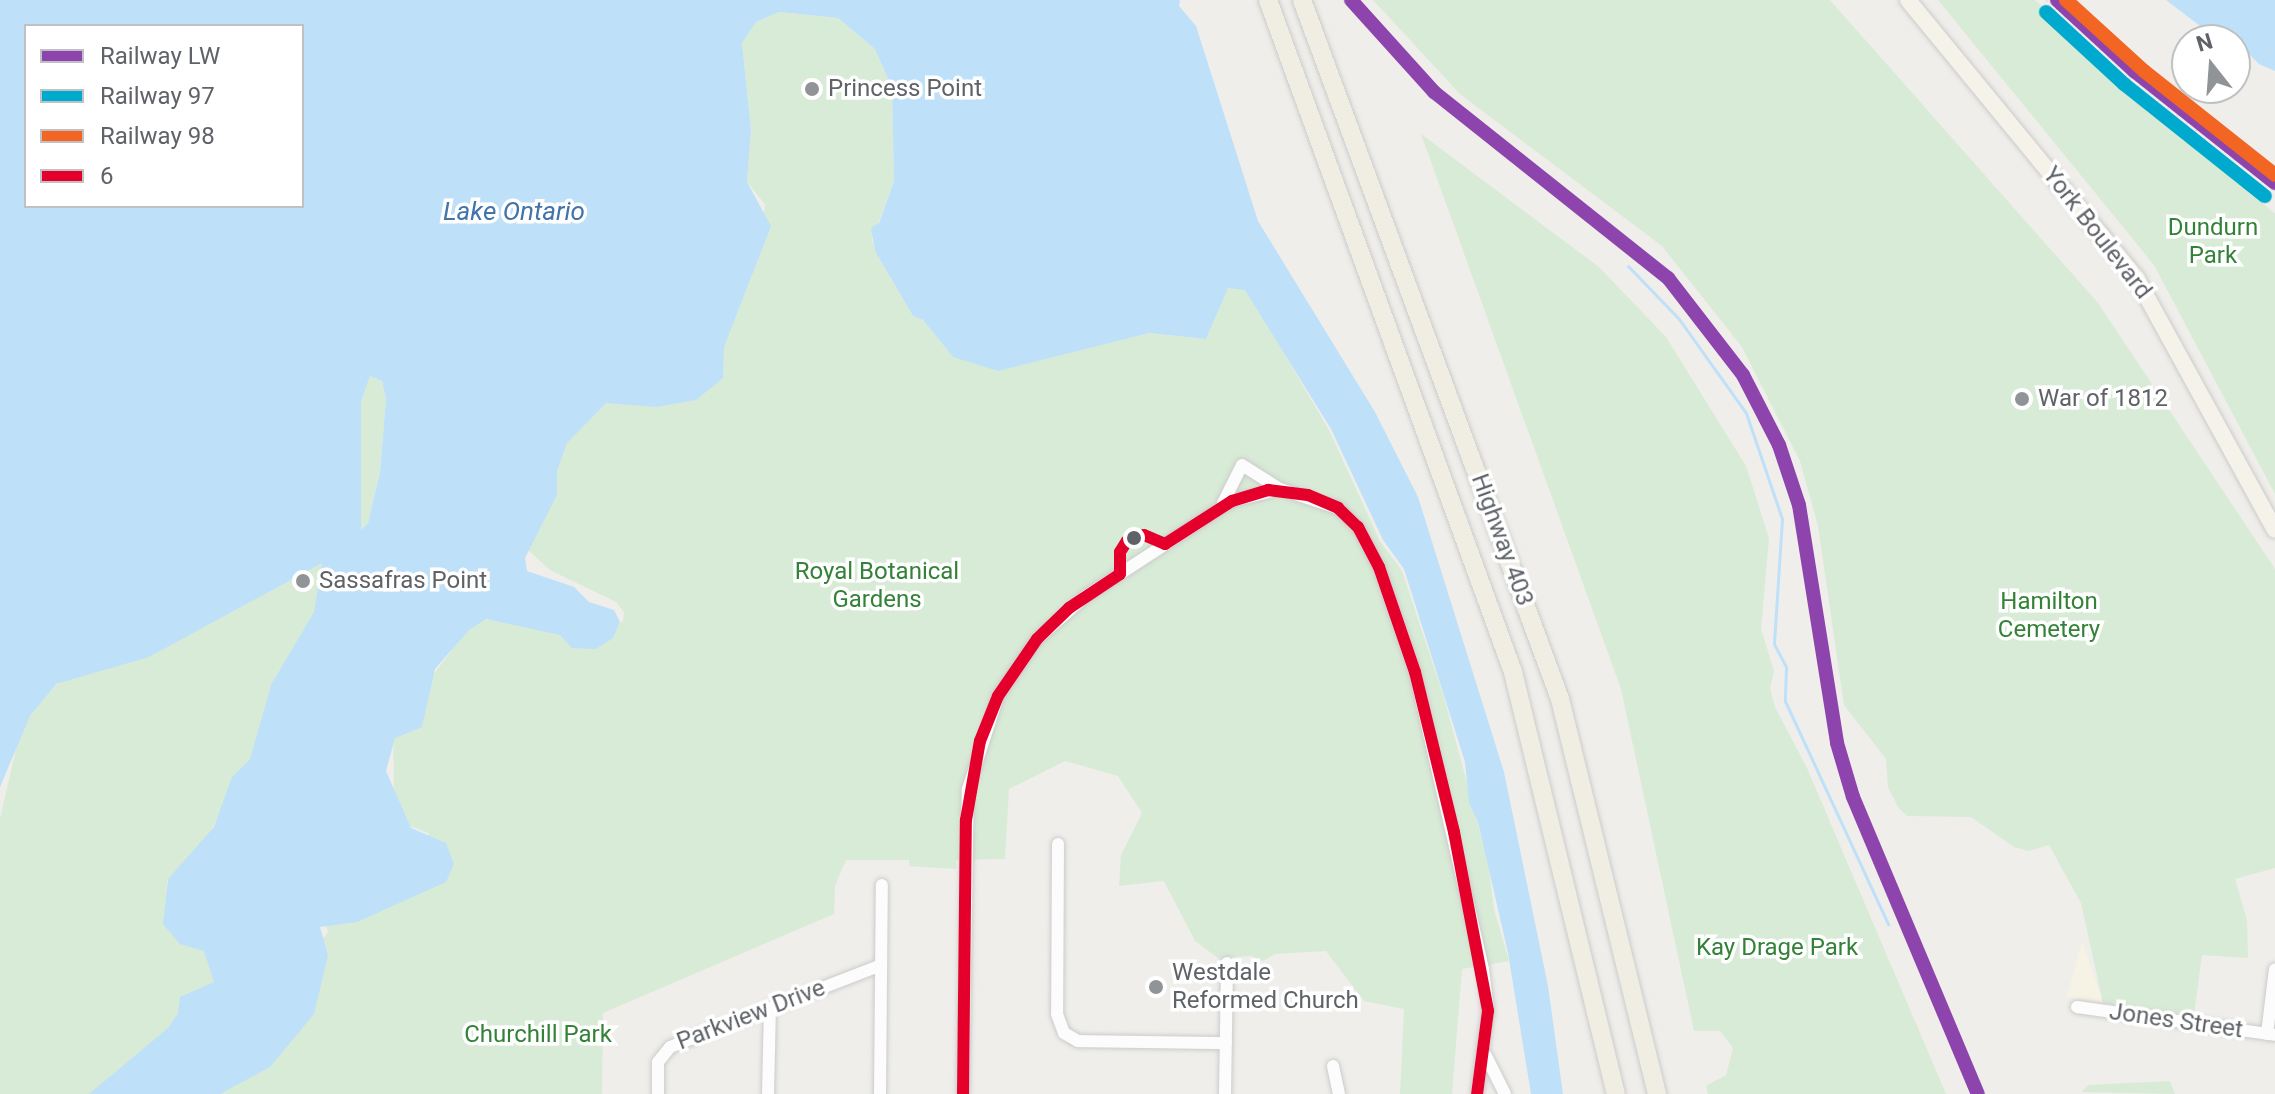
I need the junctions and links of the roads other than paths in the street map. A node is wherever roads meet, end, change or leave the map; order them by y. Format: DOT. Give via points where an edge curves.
graph roads {
  1 [pos="1268,0"];
  2 [pos="1302,0"];
  3 [pos="1908,0"];
  4 [pos="1282,490"];
  5 [pos="1219,508"];
  6 [pos="2275,530"];
  7 [pos="1058,844"];
  8 [pos="882,885"];
  9 [pos="1227,963"];
  10 [pos="881,965"];
  11 [pos="2275,969"];
  12 [pos="2077,1007"];
  13 [pos="770,1008"];
  14 [pos="2271,1034"];
  15 [pos="1226,1043"];
  16 [pos="1485,1053"];
  17 [pos="1333,1066"];
  18 [pos="1656,1088"];
  19 [pos="1615,1092"];
  20 [pos="658,1094"];
  21 [pos="768,1094"];
  22 [pos="880,1094"];
  23 [pos="963,1094"];
  24 [pos="1225,1094"];
  25 [pos="1339,1094"];
  26 [pos="1477,1094"];
  27 [pos="1505,1094"];
  1 -- 19 [label="highway, Highway 403" via="1513,672"];
  2 -- 18 [label="highway, Highway 403" via="1560,699"];
  3 -- 6 [label="main road, York Boulevard" via="2137,279 2230,457"];
  4 -- 5 [label="street" via="1257,492"];
  4 -- 5 [label="street" via="1242,465"];
  4 -- 16 [label="street" via="1338,508 1358,527 1379,567 1415,672 1454,832 1483,969"];
  5 -- 23 [label="street" via="1055,620 1010,677 986,725 968,789"];
  7 -- 15 [label="street" via="1057,1014 1064,1033 1078,1041"];
  8 -- 10 [label="street"];
  9 -- 15 [label="street"];
  10 -- 13 [label="street, Parkview Drive"];
  10 -- 22 [label="street"];
  11 -- 14 [label="street"];
  12 -- 14 [label="street, Jones Street"];
  13 -- 20 [label="street, Parkview Drive" via="665,1050 658,1062"];
  13 -- 21 [label="street"];
  15 -- 24 [label="street"];
  16 -- 26 [label="street"];
  16 -- 27 [label="street"];
  17 -- 25 [label="street"];
}
